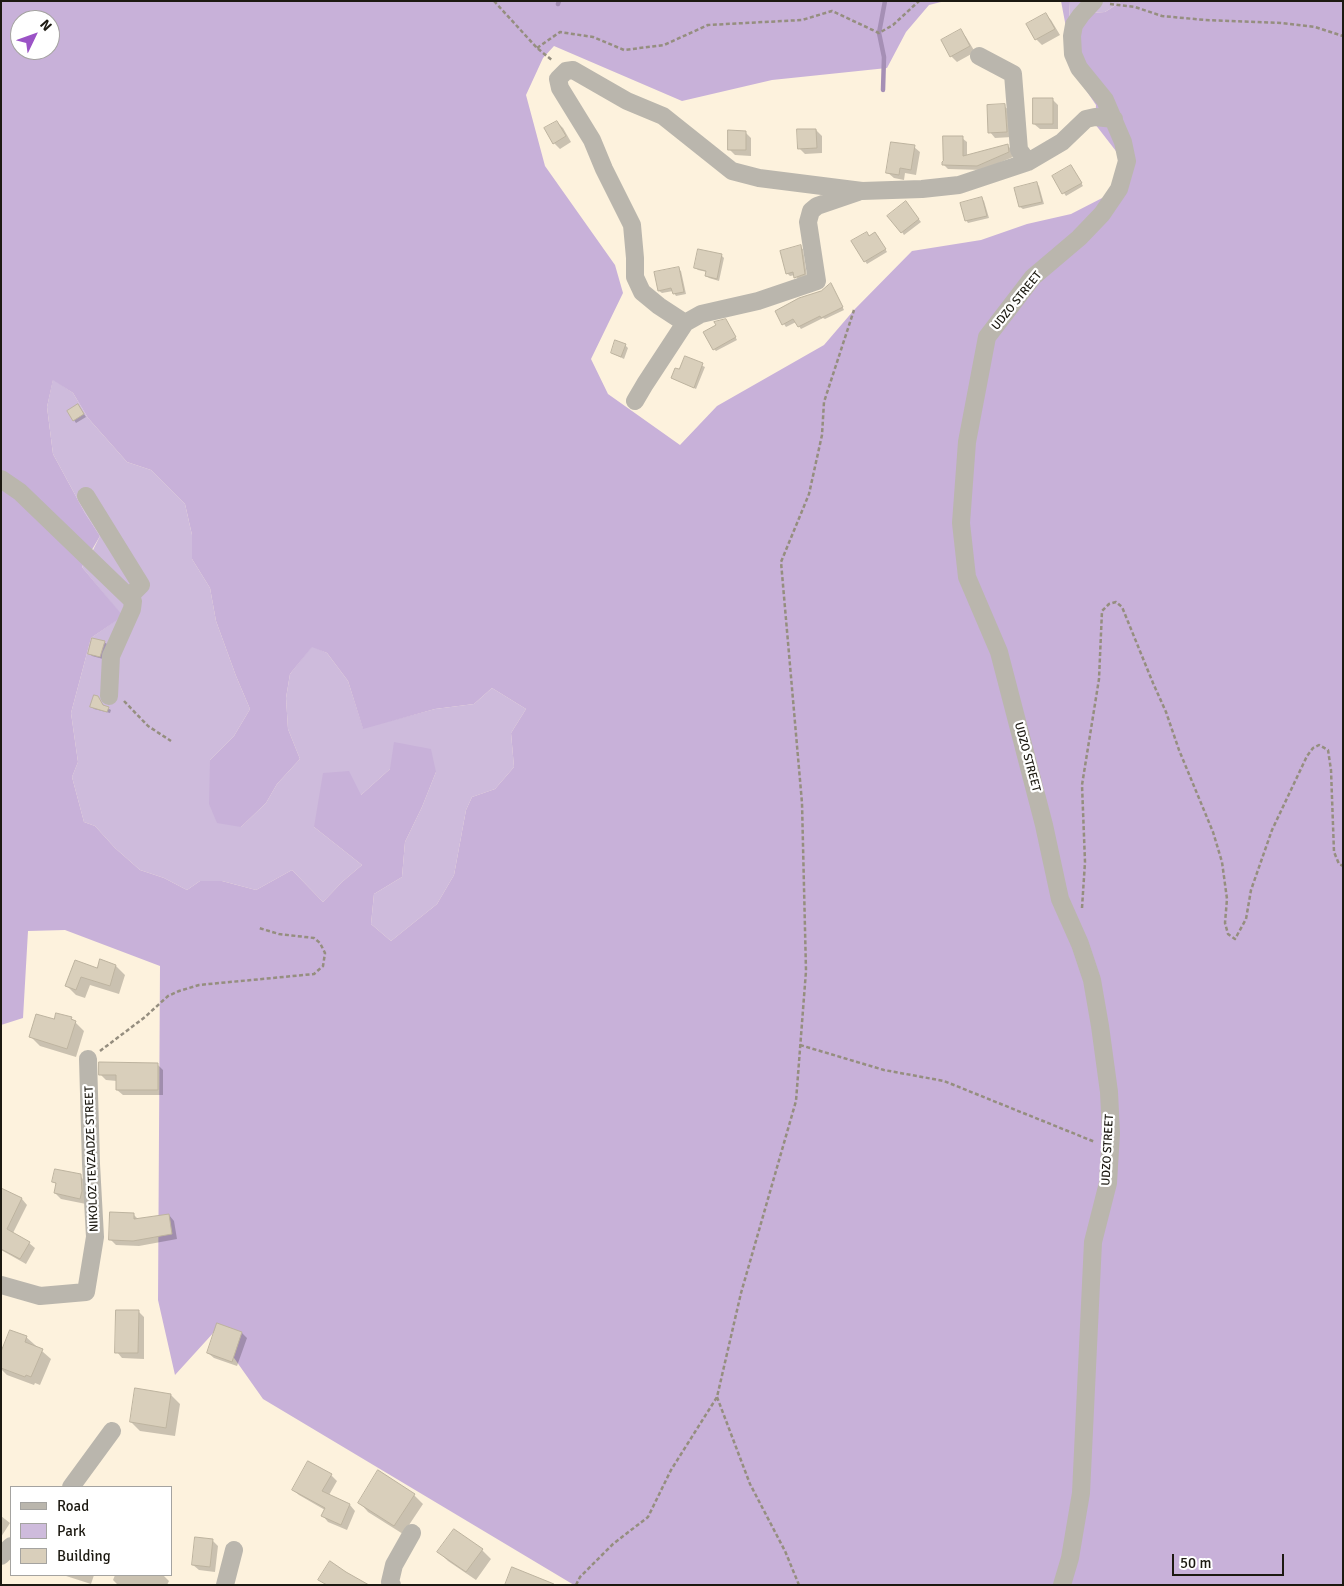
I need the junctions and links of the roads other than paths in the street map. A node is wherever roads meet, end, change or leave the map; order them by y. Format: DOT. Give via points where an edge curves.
graph roads {
  1 [pos="1092,2"];
  2 [pos="979,56"];
  3 [pos="1114,119"];
  4 [pos="1028,162"];
  5 [pos="862,191"];
  6 [pos="685,323"];
  7 [pos="635,401"];
  8 [pos="1,479"];
  9 [pos="86,496"];
  10 [pos="129,597"];
  11 [pos="110,688"];
  12 [pos="88,1059"];
  13 [pos="1,1286"];
  14 [pos="112,1431"];
  15 [pos="72,1486"];
  16 [pos="412,1533"];
  17 [pos="10,1547"];
  18 [pos="234,1550"];
  19 [pos="1,1556"];
  20 [pos="225,1585"];
  21 [pos="392,1585"];
  22 [pos="1062,1585"];
  1 -- 3 [label="street, UDZO STREET" via="1074,25 1073,54 1079,68 1105,100"];
  2 -- 4 [label="street" via="1013,74 1019,150"];
  3 -- 4 [label="street" via="1086,119 1062,142"];
  3 -- 22 [label="street, UDZO STREET" via="1124,142 1127,162 1119,189 1102,214 1033,277 987,337 967,442 961,524 967,577 1000,652 1060,899 1092,980 1108,1092 1111,1133 1108,1183 1093,1242 1081,1493"];
  4 -- 5 [label="street" via="959,185 922,190"];
  5 -- 6 [label="street" via="811,211 808,222 817,281 758,301 701,314"];
  5 -- 6 [label="street" via="759,178 732,171 663,116 627,102 573,70 566,71 558,79 560,88 592,140 632,225 634,277 642,292"];
  6 -- 7 [label="street"];
  8 -- 10 [label="street" via="20,492"];
  9 -- 10 [label="street" via="141,585"];
  10 -- 11 [label="street" via="134,605 111,656"];
  12 -- 13 [label="street, NIKOLOZ TEVZADZE STREET" via="95,1238 86,1292 40,1296"];
  14 -- 15 [label="street"];
  16 -- 21 [label="street" via="394,1565"];
  17 -- 19 [label="street"];
  18 -- 20 [label="street"];
}
